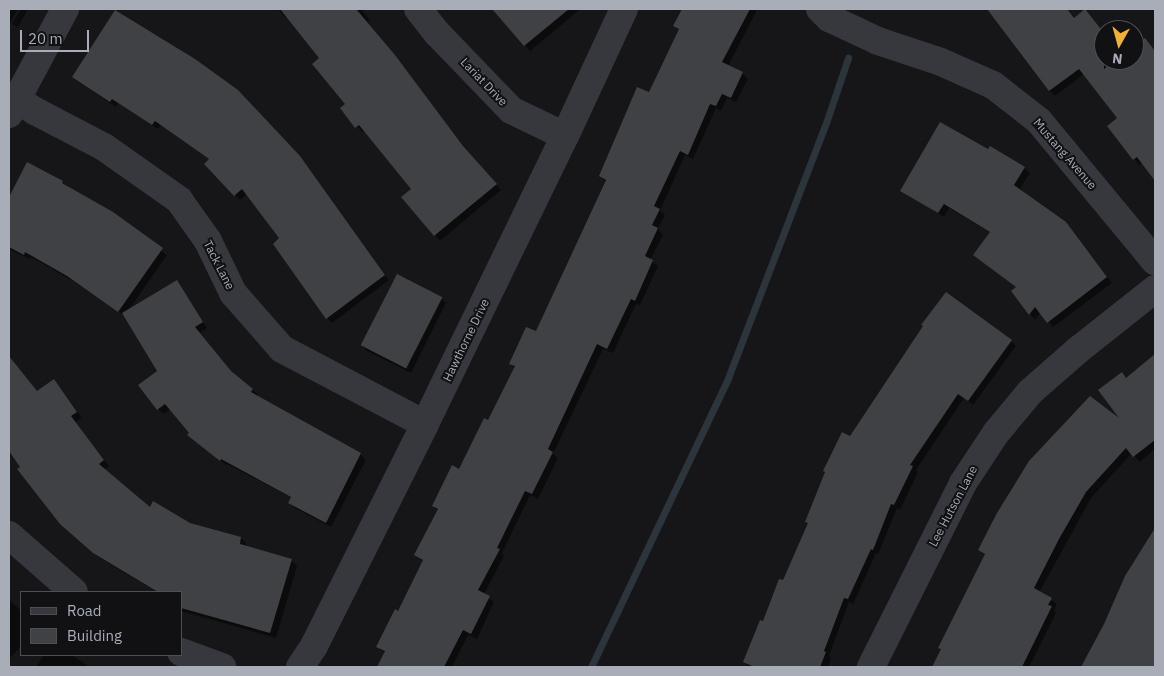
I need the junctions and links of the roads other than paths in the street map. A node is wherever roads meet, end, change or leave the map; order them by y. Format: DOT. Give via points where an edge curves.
graph roads {
  1 [pos="66,9"];
  2 [pos="418,9"];
  3 [pos="624,9"];
  4 [pos="820,9"];
  5 [pos="13,107"];
  6 [pos="566,136"];
  7 [pos="1155,261"];
  8 [pos="1155,289"];
  9 [pos="425,424"];
  10 [pos="9,535"];
  11 [pos="73,591"];
  12 [pos="185,658"];
  13 [pos="222,667"];
  14 [pos="300,667"];
  15 [pos="871,667"];
  1 -- 5 [label="street"];
  2 -- 6 [label="street, Lariat Drive" via="437,34 511,110"];
  3 -- 6 [label="street, Hawthorne Drive"];
  4 -- 7 [label="street, Mustang Avenue" via="829,18 878,41 941,62 993,85 1039,121"];
  5 -- 9 [label="street, Tack Lane" via="35,111 104,147 179,200 208,241 233,292 282,349"];
  6 -- 9 [label="street, Hawthorne Drive"];
  8 -- 15 [label="street, Lee Hutson Lane" via="1030,392 996,433 963,483"];
  9 -- 14 [label="street, Hawthorne Drive" via="314,646"];
  10 -- 11 [label="street"];
  12 -- 13 [label="street"];
}
